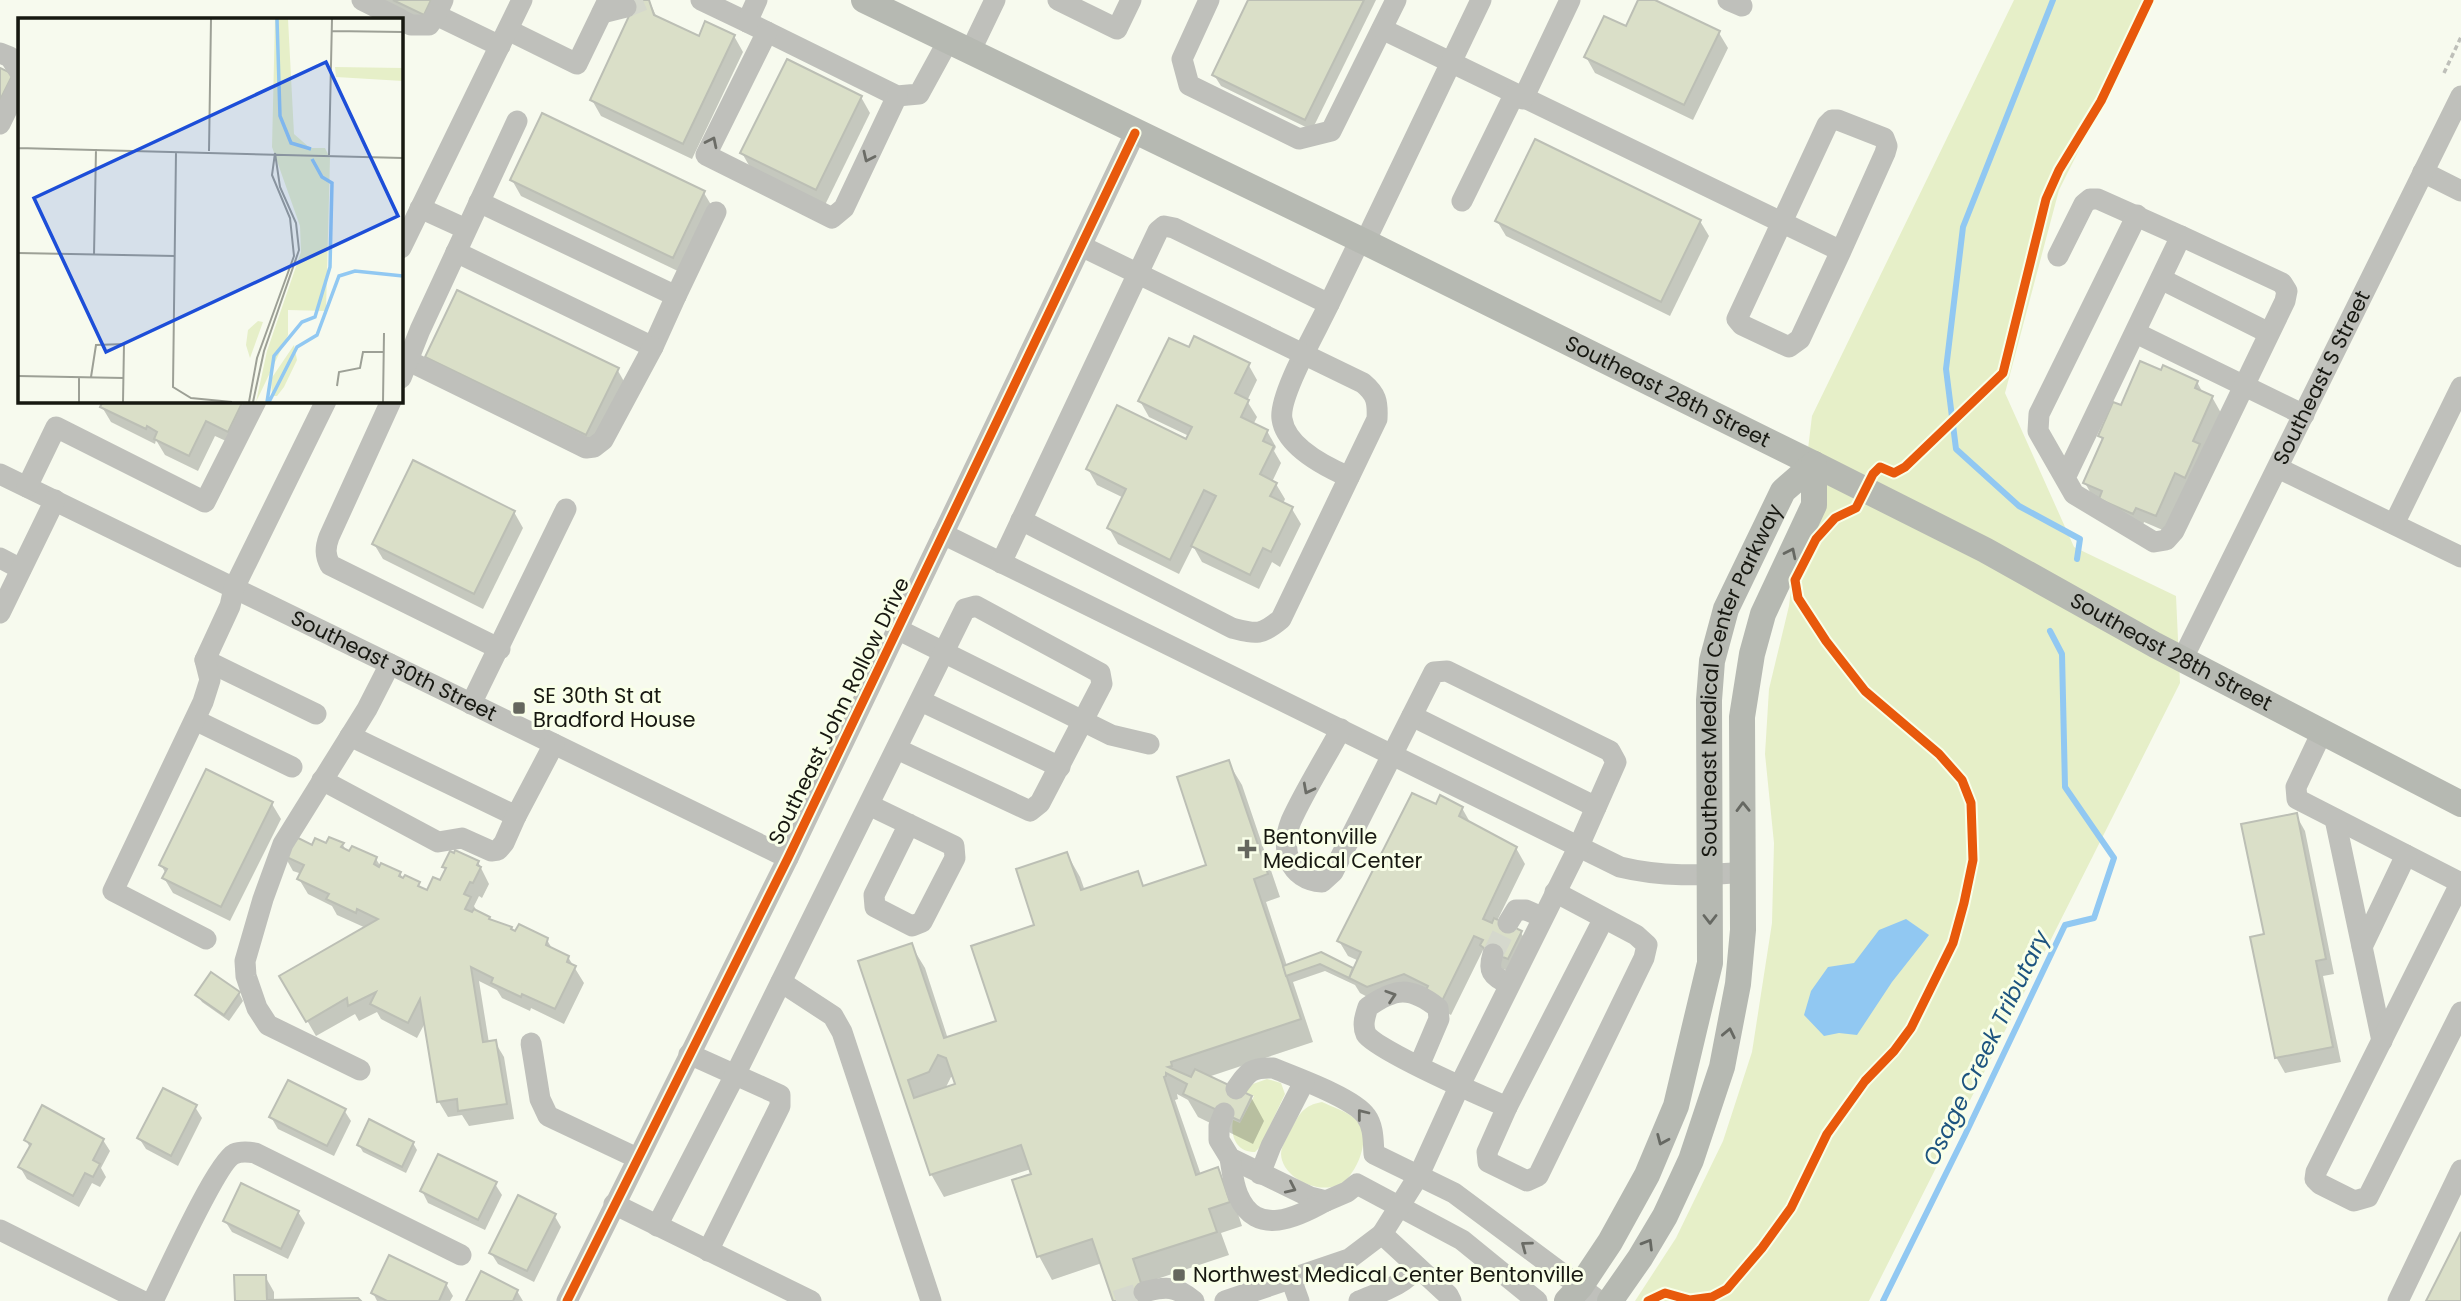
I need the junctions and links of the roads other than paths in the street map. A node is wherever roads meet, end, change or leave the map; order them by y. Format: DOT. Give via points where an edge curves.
graph roads {
  1 [pos="362,0"];
  2 [pos="522,0"];
  3 [pos="701,0"];
  4 [pos="757,0"];
  5 [pos="864,0"];
  6 [pos="995,0"];
  7 [pos="1058,0"];
  8 [pos="1131,0"];
  9 [pos="1209,0"];
  10 [pos="1396,0"];
  11 [pos="1481,0"];
  12 [pos="1570,0"];
  13 [pos="612,7"];
  14 [pos="439,8"];
  15 [pos="398,18"];
  16 [pos="402,20"];
  17 [pos="747,22"];
  18 [pos="1382,29"];
  19 [pos="767,32"];
  20 [pos="504,38"];
  21 [pos="959,46"];
  22 [pos="0,53"];
  23 [pos="1451,62"];
  24 [pos="18,69"];
  25 [pos="18,87"];
  26 [pos="897,96"];
  27 [pos="2461,96"];
  28 [pos="1518,97"];
  29 [pos="517,121"];
  30 [pos="0,124"];
  31 [pos="1136,133"];
  32 [pos="2423,172"];
  33 [pos="2461,191"];
  34 [pos="1462,201"];
  35 [pos="479,202"];
  36 [pos="420,208"];
  37 [pos="716,212"];
  38 [pos="2137,215"];
  39 [pos="1782,223"];
  40 [pos="466,229"];
  41 [pos="2181,236"];
  42 [pos="1363,241"];
  43 [pos="402,246"];
  44 [pos="1081,246"];
  45 [pos="1841,251"];
  46 [pos="456,252"];
  47 [pos="2058,256"];
  48 [pos="1137,275"];
  49 [pos="2161,279"];
  50 [pos="676,296"];
  51 [pos="1329,304"];
  52 [pos="2269,332"];
  53 [pos="2136,333"];
  54 [pos="653,347"];
  55 [pos="1305,355"];
  56 [pos="403,373"];
  57 [pos="2244,385"];
  58 [pos="2461,387"];
  59 [pos="255,402"];
  60 [pos="326,402"];
  61 [pos="391,402"];
  62 [pos="2305,415"];
  63 [pos="1814,464"];
  64 [pos="2278,468"];
  65 [pos="0,474"];
  66 [pos="1349,477"];
  67 [pos="2065,478"];
  68 [pos="27,487"];
  69 [pos="55,500"];
  70 [pos="566,509"];
  71 [pos="1021,520"];
  72 [pos="2395,524"];
  73 [pos="943,534"];
  74 [pos="2461,557"];
  75 [pos="0,558"];
  76 [pos="1002,562"];
  77 [pos="21,569"];
  78 [pos="234,588"];
  79 [pos="0,613"];
  80 [pos="897,629"];
  81 [pos="500,649"];
  82 [pos="945,652"];
  83 [pos="205,660"];
  84 [pos="2182,660"];
  85 [pos="390,664"];
  86 [pos="921,701"];
  87 [pos="471,704"];
  88 [pos="316,714"];
  89 [pos="1412,716"];
  90 [pos="195,720"];
  91 [pos="1084,721"];
  92 [pos="1341,729"];
  93 [pos="2322,732"];
  94 [pos="350,736"];
  95 [pos="554,744"];
  96 [pos="1149,744"];
  97 [pos="897,749"];
  98 [pos="1393,754"];
  99 [pos="292,767"];
  100 [pos="1060,767"];
  101 [pos="322,780"];
  102 [pos="2461,804"];
  103 [pos="869,805"];
  104 [pos="1596,807"];
  105 [pos="516,816"];
  106 [pos="2335,819"];
  107 [pos="909,824"];
  108 [pos="1578,848"];
  109 [pos="2406,855"];
  110 [pos="788,858"];
  111 [pos="1744,872"];
  112 [pos="1710,875"];
  113 [pos="2461,882"];
  114 [pos="1555,892"];
  115 [pos="1542,917"];
  116 [pos="1604,918"];
  117 [pos="1507,923"];
  118 [pos="206,939"];
  119 [pos="2362,947"];
  120 [pos="1493,954"];
  121 [pos="781,982"];
  122 [pos="1509,985"];
  123 [pos="2461,1012"];
  124 [pos="2382,1041"];
  125 [pos="531,1043"];
  126 [pos="689,1054"];
  127 [pos="1419,1066"];
  128 [pos="360,1070"];
  129 [pos="735,1075"];
  130 [pos="1304,1082"];
  131 [pos="1459,1087"];
  132 [pos="1236,1089"];
  133 [pos="1507,1107"];
  134 [pos="1224,1114"];
  135 [pos="1374,1154"];
  136 [pos="637,1158"];
  137 [pos="1230,1158"];
  138 [pos="2461,1170"];
  139 [pos="1260,1174"];
  140 [pos="1419,1175"];
  141 [pos="1357,1184"];
  142 [pos="1326,1200"];
  143 [pos="614,1204"];
  144 [pos="1401,1208"];
  145 [pos="657,1226"];
  146 [pos="0,1230"];
  147 [pos="1382,1234"];
  148 [pos="708,1251"];
  149 [pos="461,1255"];
  150 [pos="1417,1267"];
  151 [pos="1291,1279"];
  152 [pos="1144,1292"];
  153 [pos="1582,1296"];
  154 [pos="142,1301"];
  155 [pos="153,1301"];
  156 [pos="567,1301"];
  157 [pos="811,1301"];
  158 [pos="931,1301"];
  159 [pos="1195,1301"];
  160 [pos="1225,1301"];
  161 [pos="1299,1301"];
  162 [pos="1359,1301"];
  163 [pos="1451,1301"];
  164 [pos="1537,1301"];
  165 [pos="1610,1301"];
  166 [pos="2398,1301"];
  1 -- 15 [label="street"];
  2 -- 20 [label="street"];
  3 -- 17 [label="street"];
  4 -- 17 [label="street"];
  5 -- 21 [label="main road, Southeast 28th Street"];
  6 -- 21 [label="street"];
  7 -- 8 [label="street" via="1117,29"];
  9 -- 18 [label="street" via="1182,59 1189,85 1299,139 1331,131"];
  10 -- 18 [label="street"];
  11 -- 23 [label="street"];
  12 -- 28 [label="street"];
  13 -- 20 [label="street" via="577,64"];
  14 -- 16 [label="street" via="429,25"];
  14 -- 20 [label="street"];
  17 -- 19 [label="street"];
  18 -- 23 [label="street"];
  19 -- 26 [label="street"];
  26 -- 19 [label="street, one-way" via="844,208 832,218 706,155"];
  20 -- 36 [label="street"];
  21 -- 26 [label="street" via="919,94"];
  21 -- 31 [label="main road, Southeast 28th Street"];
  22 -- 24 [label="street" via="10,57"];
  23 -- 28 [label="street"];
  23 -- 42 [label="street"];
  25 -- 30 [label="street"];
  27 -- 32 [label="street, Southeast S Street"];
  28 -- 34 [label="street"];
  28 -- 39 [label="street"];
  29 -- 35 [label="street"];
  31 -- 42 [label="main road, Southeast 28th Street"];
  31 -- 44 [label="street, Southeast John Rollow Drive"];
  32 -- 33 [label="street"];
  32 -- 62 [label="street, Southeast S Street"];
  35 -- 40 [label="street"];
  35 -- 50 [label="street"];
  36 -- 40 [label="street"];
  36 -- 43 [label="street"];
  37 -- 50 [label="street"];
  38 -- 41 [label="street"];
  38 -- 47 [label="street" via="2090,199"];
  38 -- 67 [label="street" via="2039,414 2038,430"];
  39 -- 45 [label="street"];
  39 -- 45 [label="street" via="1739,312 1737,319 1742,325 1789,347 1795,345"];
  39 -- 45 [label="street" via="1832,120 1884,138 1885,153"];
  40 -- 46 [label="street"];
  41 -- 49 [label="street"];
  41 -- 52 [label="street" via="2282,283 2287,291 2285,301"];
  42 -- 51 [label="street"];
  42 -- 63 [label="main road, Southeast 28th Street"];
  44 -- 48 [label="street"];
  44 -- 73 [label="street, Southeast John Rollow Drive"];
  46 -- 54 [label="street"];
  46 -- 56 [label="street"];
  48 -- 51 [label="street" via="1164,226"];
  48 -- 55 [label="street"];
  48 -- 71 [label="street"];
  49 -- 52 [label="street"];
  49 -- 53 [label="street"];
  50 -- 54 [label="street"];
  51 -- 55 [label="street"];
  52 -- 57 [label="street"];
  53 -- 57 [label="street"];
  53 -- 67 [label="street"];
  54 -- 56 [label="street" via="603,440 594,447"];
  55 -- 66 [label="street" via="1282,401 1282,420 1296,445 1321,465"];
  55 -- 66 [label="street" via="1375,393 1377,419"];
  57 -- 62 [label="street"];
  57 -- 67 [label="street" via="2166,540 2154,542 2085,501 2074,494"];
  58 -- 72 [label="street"];
  59 -- 68 [label="street" via="205,502 56,427"];
  60 -- 78 [label="street"];
  61 -- 81 [label="street" via="326,546 326,557 330,565"];
  62 -- 64 [label="street, Southeast S Street"];
  63 -- 84 [label="main road, Southeast 28th Street" via="1985,550"];
  111 -- 63 [label="main road, Southeast Medical Center Parkway, one-way" via="1742,717 1752,654 1763,614 1814,505"];
  63 -- 112 [label="main road, Southeast Medical Center Parkway" via="1783,491 1726,609 1719,635 1710,700"];
  64 -- 72 [label="street"];
  64 -- 84 [label="street, Southeast S Street"];
  65 -- 68 [label="street, Southeast 30th Street"];
  66 -- 71 [label="street" via="1281,619 1256,634 1232,628"];
  68 -- 69 [label="street, Southeast 30th Street"];
  69 -- 77 [label="street"];
  69 -- 78 [label="street, Southeast 30th Street"];
  70 -- 81 [label="street"];
  71 -- 76 [label="street"];
  72 -- 74 [label="street"];
  73 -- 76 [label="street"];
  73 -- 80 [label="street, Southeast John Rollow Drive"];
  75 -- 77 [label="street"];
  76 -- 92 [label="street"];
  77 -- 79 [label="street"];
  78 -- 83 [label="street"];
  78 -- 85 [label="street, Southeast 30th Street"];
  80 -- 82 [label="street"];
  80 -- 110 [label="street, Southeast John Rollow Drive"];
  81 -- 87 [label="street"];
  82 -- 86 [label="street"];
  82 -- 91 [label="street"];
  82 -- 91 [label="street" via="965,609 976,607 1100,673 1102,684"];
  83 -- 88 [label="street"];
  83 -- 90 [label="street" via="210,680"];
  84 -- 93 [label="main road, Southeast 28th Street"];
  85 -- 87 [label="street, Southeast 30th Street"];
  85 -- 94 [label="street"];
  86 -- 97 [label="street"];
  86 -- 100 [label="street"];
  87 -- 95 [label="street, Southeast 30th Street"];
  89 -- 98 [label="street"];
  89 -- 104 [label="street"];
  89 -- 104 [label="street" via="1434,672 1447,671 1610,751 1616,762"];
  90 -- 99 [label="street"];
  90 -- 118 [label="street" via="113,891"];
  91 -- 96 [label="street" via="1111,735"];
  91 -- 100 [label="street"];
  92 -- 98 [label="street"];
  92 -- 98 [label="street, one-way" via="1290,823 1288,856 1293,869 1308,881 1322,882 1332,873"];
  93 -- 102 [label="main road, Southeast 28th Street"];
  93 -- 106 [label="street" via="2295,793 2297,799"];
  94 -- 101 [label="street"];
  94 -- 105 [label="street"];
  95 -- 105 [label="street"];
  95 -- 110 [label="street, Southeast 30th Street"];
  97 -- 100 [label="street" via="1030,811 1040,803"];
  97 -- 103 [label="street"];
  98 -- 108 [label="street"];
  101 -- 105 [label="street" via="438,842 461,838 498,850"];
  101 -- 128 [label="street" via="283,844 245,961 246,976 268,1025"];
  103 -- 107 [label="street"];
  103 -- 121 [label="street"];
  104 -- 108 [label="street"];
  106 -- 109 [label="street"];
  106 -- 119 [label="street"];
  107 -- 107 [label="street" via="954,846 955,858 922,922 912,926 875,907 874,895"];
  108 -- 112 [label="street" via="1636,871"];
  108 -- 114 [label="street"];
  109 -- 113 [label="street"];
  109 -- 119 [label="street"];
  110 -- 126 [label="street, Southeast John Rollow Drive"];
  111 -- 112 [label="street"];
  165 -- 111 [label="main road, Southeast Medical Center Parkway, one-way" via="1665,1216 1691,1160 1721,1067 1738,984"];
  112 -- 153 [label="main road, Southeast Medical Center Parkway, one-way" via="1710,962 1676,1107 1641,1187"];
  113 -- 124 [label="street"];
  114 -- 115 [label="street"];
  114 -- 116 [label="street"];
  115 -- 117 [label="street" via="1516,910"];
  115 -- 122 [label="street"];
  116 -- 133 [label="street"];
  116 -- 133 [label="street" via="1647,945 1644,958 1538,1175 1527,1181 1488,1162 1487,1152"];
  119 -- 124 [label="street"];
  120 -- 122 [label="street" via="1491,972"];
  121 -- 129 [label="street"];
  121 -- 158 [label="street" via="833,1016 842,1032"];
  122 -- 131 [label="street"];
  123 -- 124 [label="street" via="2372,1191 2354,1201 2320,1184 2316,1172"];
  125 -- 136 [label="street" via="540,1099 548,1116"];
  126 -- 129 [label="street"];
  126 -- 136 [label="street, Southeast John Rollow Drive"];
  127 -- 131 [label="street"];
  129 -- 145 [label="street"];
  129 -- 148 [label="street" via="779,1095 780,1106"];
  130 -- 132 [label="street" via="1259,1067 1247,1073"];
  135 -- 130 [label="street, one-way" via="1367,1116 1353,1103"];
  130 -- 139 [label="street"];
  131 -- 133 [label="street"];
  131 -- 140 [label="street"];
  134 -- 137 [label="street" via="1219,1140"];
  135 -- 140 [label="street"];
  135 -- 141 [label="street"];
  136 -- 143 [label="street, Southeast John Rollow Drive"];
  137 -- 139 [label="street"];
  137 -- 142 [label="street" via="1238,1195 1247,1210 1264,1220 1283,1221"];
  138 -- 166 [label="street"];
  139 -- 142 [label="street, one-way"];
  140 -- 144 [label="street"];
  153 -- 140 [label="street, one-way" via="1454,1193"];
  141 -- 142 [label="street"];
  141 -- 144 [label="street"];
  143 -- 145 [label="street"];
  143 -- 156 [label="street, Southeast John Rollow Drive"];
  144 -- 147 [label="street"];
  144 -- 164 [label="street" via="1462,1240"];
  145 -- 148 [label="street"];
  146 -- 154 [label="street"];
  147 -- 150 [label="street"];
  147 -- 151 [label="street" via="1349,1259"];
  148 -- 157 [label="street"];
  149 -- 155 [label="street" via="246,1151 233,1154 216,1175"];
  150 -- 162 [label="street" via="1400,1284"];
  150 -- 163 [label="street"];
  151 -- 160 [label="street"];
  151 -- 161 [label="street"];
  152 -- 159 [label="street" via="1165,1286"];
}
